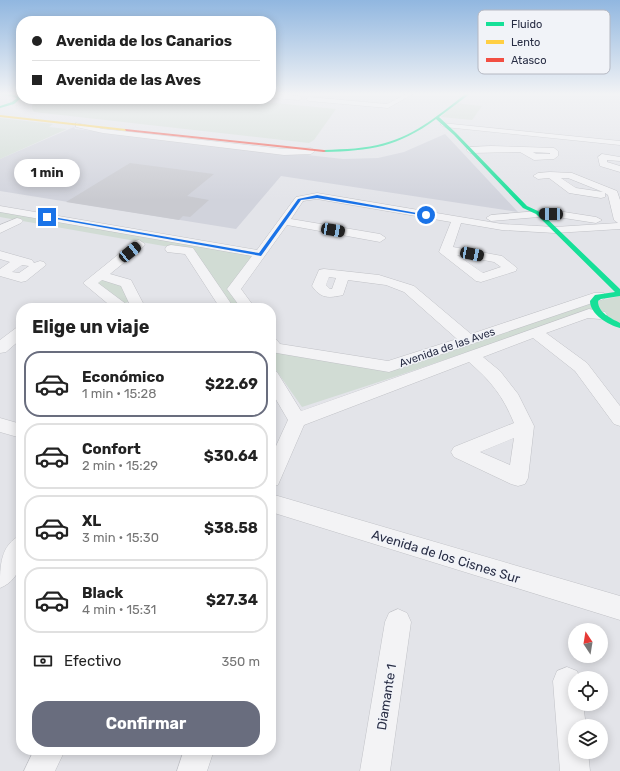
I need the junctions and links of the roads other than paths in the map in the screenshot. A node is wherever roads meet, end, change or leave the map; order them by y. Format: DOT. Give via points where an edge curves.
graph roads {
  1 [pos="117,129"];
  2 [pos="139,129"];
  3 [pos="410,129"];
  4 [pos="421,129"];
  5 [pos="448,129"];
  6 [pos="476,129"];
  7 [pos="484,131"];
  8 [pos="164,134"];
  9 [pos="455,134"];
  10 [pos="617,143"];
  11 [pos="522,149"];
  12 [pos="470,150"];
  13 [pos="620,160"];
  14 [pos="620,169"];
  15 [pos="538,176"];
  16 [pos="0,209"];
  17 [pos="526,210"];
  18 [pos="538,213"];
  19 [pos="0,218"];
  20 [pos="461,220"];
  21 [pos="620,220"];
  22 [pos="17,221"];
  23 [pos="285,221"];
  24 [pos="500,222"];
  25 [pos="602,224"];
  26 [pos="620,225"];
  27 [pos="0,230"];
  28 [pos="540,230"];
  29 [pos="553,235"];
  30 [pos="380,238"];
  31 [pos="139,244"];
  32 [pos="202,244"];
  33 [pos="446,249"];
  34 [pos="189,251"];
  35 [pos="261,254"];
  36 [pos="0,255"];
  37 [pos="20,261"];
  38 [pos="101,275"];
  39 [pos="344,276"];
  40 [pos="234,289"];
  41 [pos="215,290"];
  42 [pos="601,292"];
  43 [pos="620,293"];
  44 [pos="116,303"];
  45 [pos="136,303"];
  46 [pos="224,303"];
  47 [pos="244,303"];
  48 [pos="600,315"];
  49 [pos="620,326"];
  50 [pos="536,332"];
  51 [pos="16,337"];
  52 [pos="9,345"];
  53 [pos="276,347"];
  54 [pos="470,348"];
  55 [pos="389,367"];
  56 [pos="402,381"];
  57 [pos="276,384"];
  58 [pos="620,419"];
  59 [pos="297,420"];
  60 [pos="0,425"];
  61 [pos="526,426"];
  62 [pos="16,430"];
  63 [pos="276,468"];
  64 [pos="276,505"];
  65 [pos="16,553"];
  66 [pos="0,576"];
  67 [pos="620,608"];
  68 [pos="398,622"];
  69 [pos="567,681"];
  70 [pos="47,755"];
  71 [pos="197,755"];
  72 [pos="39,771"];
  73 [pos="192,771"];
  74 [pos="375,771"];
  75 [pos="575,771"];
  1 -- 8 [label="main road"];
  2 -- 8 [label="main road"];
  3 -- 8 [label="main road" via="388,138 344,146"];
  4 -- 8 [label="main road" via="398,142 347,151 311,151"];
  5 -- 9 [label="main road"];
  6 -- 7 [label="street"];
  7 -- 9 [label="street"];
  7 -- 10 [label="street"];
  9 -- 12 [label="main road"];
  10 -- 13 [label="street"];
  11 -- 12 [label="street"];
  12 -- 17 [label="main road"];
  13 -- 14 [label="street" via="602,157 603,164"];
  15 -- 21 [label="street" via="569,175 613,193"];
  16 -- 32 [label="street"];
  17 -- 18 [label="street"];
  17 -- 24 [label="street"];
  17 -- 28 [label="main road"];
  18 -- 25 [label="street"];
  18 -- 29 [label="main road"];
  19 -- 22 [label="street"];
  20 -- 23 [label="street" via="317,196 300,200"];
  20 -- 24 [label="street"];
  20 -- 33 [label="street"];
  22 -- 27 [label="street"];
  22 -- 31 [label="street"];
  23 -- 30 [label="street" via="345,232 343,240 365,244"];
  23 -- 35 [label="street"];
  24 -- 28 [label="street"];
  25 -- 26 [label="street"];
  25 -- 29 [label="street"];
  28 -- 29 [label="street"];
  29 -- 43 [label="main road"];
  31 -- 34 [label="street"];
  31 -- 38 [label="street"];
  32 -- 34 [label="street"];
  32 -- 35 [label="street"];
  34 -- 41 [label="street"];
  35 -- 40 [label="street"];
  36 -- 37 [label="street"];
  38 -- 44 [label="street" via="90,283"];
  38 -- 45 [label="street" via="126,283"];
  39 -- 54 [label="street" via="387,280 409,289"];
  40 -- 41 [label="street"];
  40 -- 47 [label="street"];
  41 -- 46 [label="street"];
  42 -- 43 [label="main road"];
  42 -- 48 [label="main road" via="593,304"];
  42 -- 54 [label="street, Avenida de las Aves"];
  48 -- 49 [label="main road"];
  48 -- 50 [label="street, Avenida de las Aves" via="584,314"];
  50 -- 54 [label="street, Avenida de las Aves"];
  50 -- 58 [label="street" via="581,367"];
  51 -- 52 [label="street"];
  53 -- 55 [label="street, Avenida de las Aves"];
  54 -- 55 [label="street, Avenida de las Aves"];
  54 -- 56 [label="street, Avenida de las Aves"];
  54 -- 61 [label="street" via="512,398"];
  55 -- 56 [label="street"];
  56 -- 59 [label="street, Avenida de las Aves"];
  57 -- 59 [label="street"];
  59 -- 63 [label="street"];
  60 -- 62 [label="street"];
  64 -- 67 [label="street, Avenida de los Cisnes Sur"];
  65 -- 66 [label="street"];
  68 -- 74 [label="street, Diamante 1"];
  69 -- 75 [label="street"];
  70 -- 72 [label="street"];
  71 -- 73 [label="street"];
}
